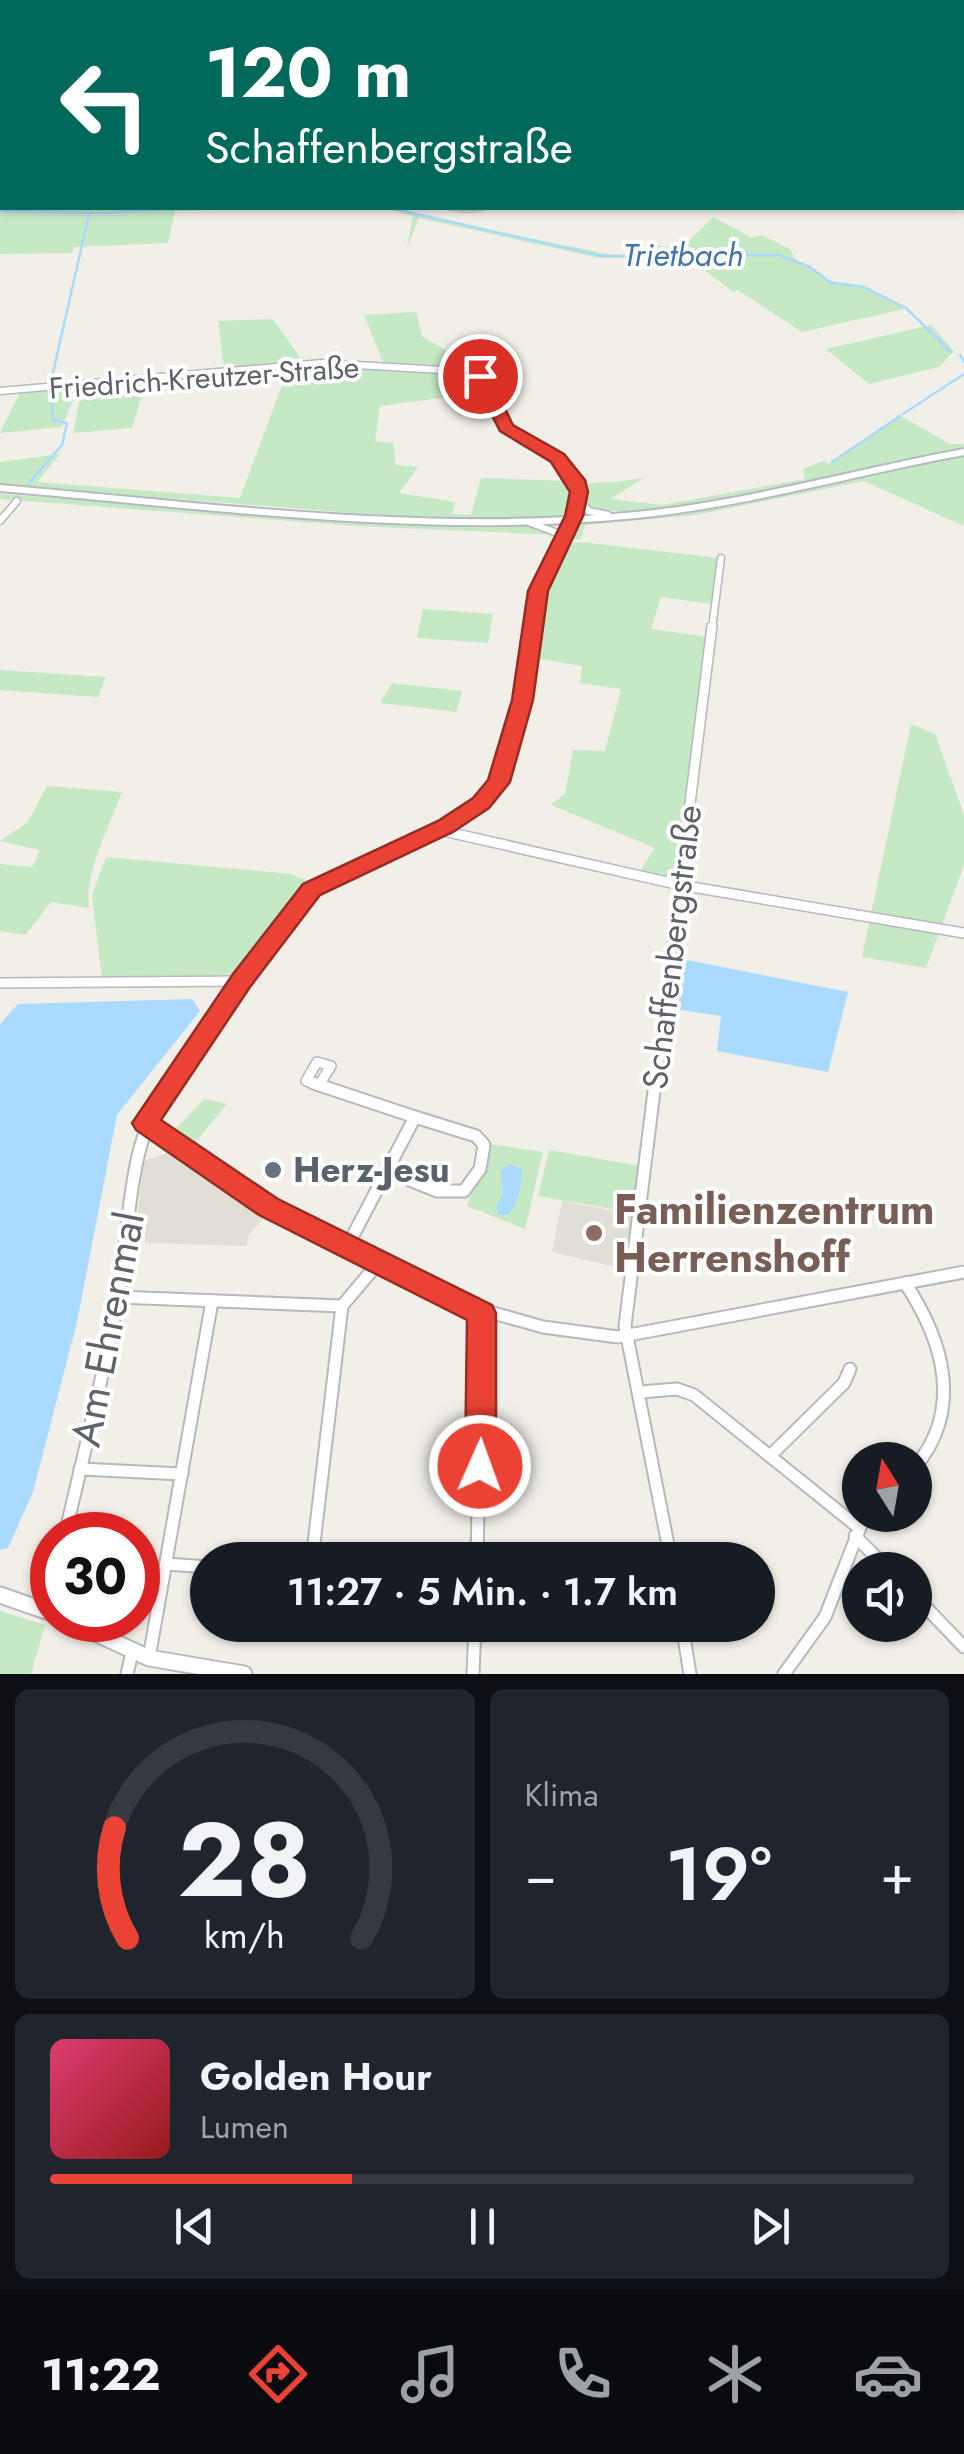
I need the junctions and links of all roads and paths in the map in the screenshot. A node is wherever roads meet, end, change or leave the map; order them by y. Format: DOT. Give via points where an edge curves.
graph roads {
  1 [pos="0,391"];
  2 [pos="964,452"];
  3 [pos="0,488"];
  4 [pos="579,499"];
  5 [pos="17,501"];
  6 [pos="636,516"];
  7 [pos="0,520"];
  8 [pos="572,520"];
  9 [pos="525,522"];
  10 [pos="565,536"];
  11 [pos="721,558"];
  12 [pos="439,830"];
  13 [pos="680,885"];
  14 [pos="964,933"];
  15 [pos="242,981"];
  16 [pos="0,982"];
  17 [pos="319,1085"];
  18 [pos="415,1117"];
  19 [pos="145,1123"];
  20 [pos="387,1171"];
  21 [pos="348,1245"];
  22 [pos="378,1262"];
  23 [pos="964,1272"];
  24 [pos="905,1282"];
  25 [pos="118,1297"];
  26 [pos="212,1301"];
  27 [pos="342,1306"];
  28 [pos="482,1313"];
  29 [pos="627,1335"];
  30 [pos="850,1369"];
  31 [pos="640,1392"];
  32 [pos="932,1446"];
  33 [pos="770,1456"];
  34 [pos="80,1469"];
  35 [pos="182,1474"];
  36 [pos="70,1512"];
  37 [pos="842,1512"];
  38 [pos="858,1532"];
  39 [pos="314,1542"];
  40 [pos="478,1542"];
  41 [pos="668,1542"];
  42 [pos="166,1564"];
  43 [pos="190,1566"];
  44 [pos="0,1595"];
  45 [pos="30,1605"];
  46 [pos="932,1614"];
  47 [pos="112,1642"];
  48 [pos="474,1642"];
  49 [pos="685,1642"];
  50 [pos="964,1647"];
  51 [pos="141,1656"];
  52 [pos="127,1674"];
  53 [pos="244,1674"];
  54 [pos="473,1674"];
  55 [pos="690,1674"];
  56 [pos="784,1674"];
  1 -- 4 [label="street, Friedrich-Kreutzer-Straße" via="322,363 477,372 506,428 558,458 576,480"];
  2 -- 6 [label="main road"];
  3 -- 9 [label="main road"];
  4 -- 6 [label="street" via="594,514"];
  4 -- 8 [label="street"];
  5 -- 7 [label="street"];
  6 -- 8 [label="main road"];
  8 -- 9 [label="main road"];
  8 -- 10 [label="street"];
  9 -- 10 [label="street"];
  10 -- 12 [label="street" via="538,591 523,700 498,782 481,803"];
  11 -- 13 [label="street, Schaffenbergstraße"];
  12 -- 13 [label="street"];
  12 -- 15 [label="street" via="318,884"];
  13 -- 14 [label="street"];
  13 -- 29 [label="street, Schaffenbergstraße"];
  15 -- 16 [label="street"];
  15 -- 19 [label="street"];
  17 -- 18 [label="street"];
  18 -- 20 [label="street"];
  18 -- 20 [label="street" via="482,1140 472,1188 450,1196"];
  19 -- 21 [label="street" via="238,1189"];
  19 -- 25 [label="street, Am Ehrenmal"];
  20 -- 21 [label="street"];
  21 -- 22 [label="street"];
  22 -- 27 [label="street"];
  22 -- 28 [label="street"];
  23 -- 24 [label="street"];
  24 -- 29 [label="street"];
  24 -- 32 [label="street" via="936,1336 942,1370"];
  25 -- 26 [label="street"];
  25 -- 34 [label="street, Am Ehrenmal"];
  26 -- 27 [label="street"];
  26 -- 35 [label="street"];
  27 -- 39 [label="street"];
  28 -- 29 [label="street" via="581,1334"];
  28 -- 40 [label="street"];
  29 -- 31 [label="street"];
  30 -- 33 [label="street" via="844,1383"];
  31 -- 33 [label="street" via="689,1392"];
  31 -- 41 [label="street"];
  33 -- 37 [label="street"];
  34 -- 35 [label="street"];
  34 -- 36 [label="street, Am Ehrenmal"];
  35 -- 42 [label="street"];
  38 -- 56 [label="street" via="825,1617"];
  42 -- 43 [label="street"];
  42 -- 51 [label="street"];
  44 -- 45 [label="street"];
  46 -- 50 [label="street"];
  47 -- 51 [label="street"];
  48 -- 54 [label="street"];
  49 -- 55 [label="street"];
  51 -- 52 [label="street"];
  51 -- 53 [label="street"];
}
